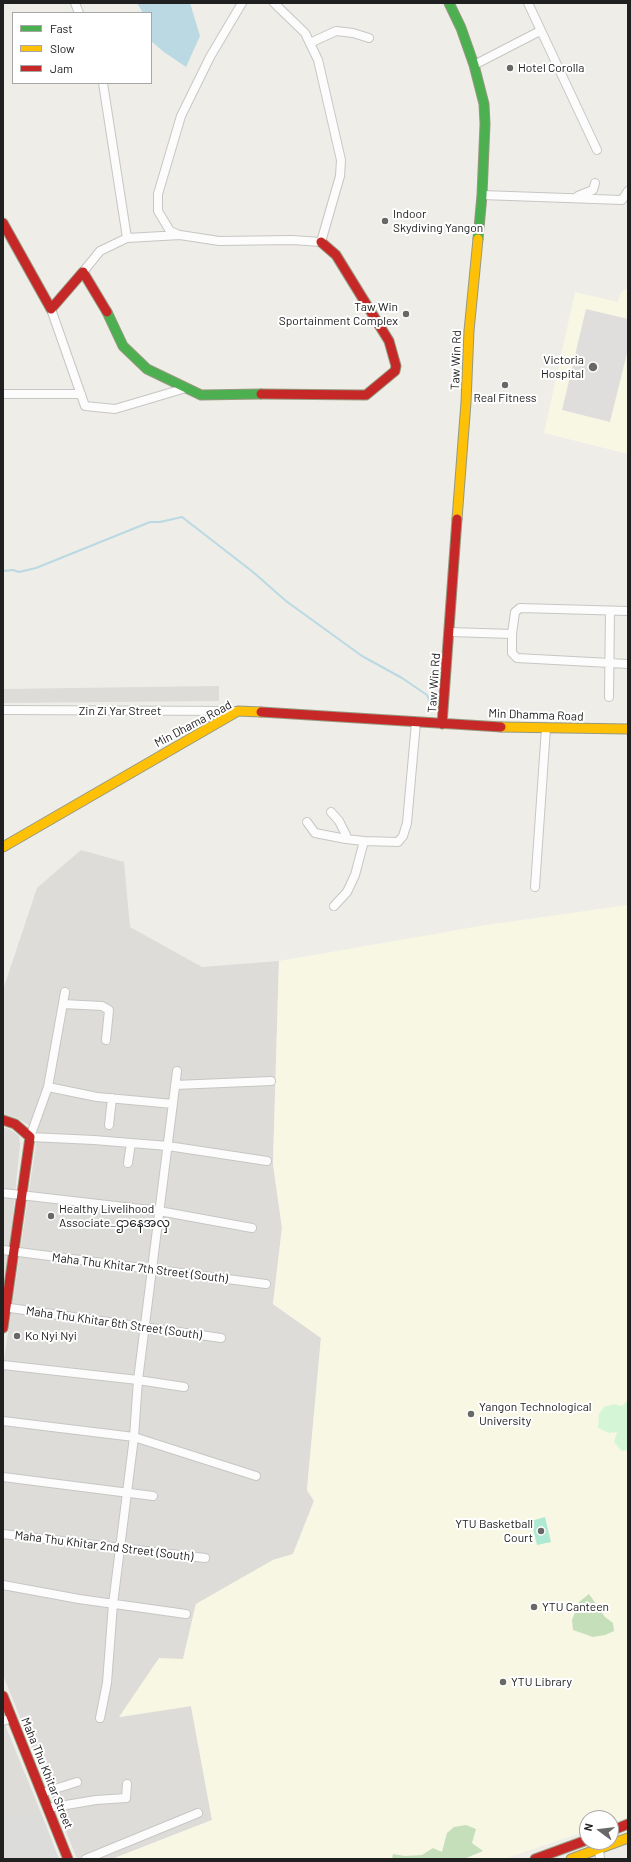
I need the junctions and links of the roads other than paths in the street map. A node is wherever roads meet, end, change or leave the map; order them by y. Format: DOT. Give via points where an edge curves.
graph roads {
  1 [pos="242,3"];
  2 [pos="274,3"];
  3 [pos="449,3"];
  4 [pos="528,3"];
  5 [pos="540,31"];
  6 [pos="369,38"];
  7 [pos="310,43"];
  8 [pos="474,65"];
  9 [pos="103,84"];
  10 [pos="597,150"];
  11 [pos="595,184"];
  12 [pos="628,190"];
  13 [pos="482,195"];
  14 [pos="570,198"];
  15 [pos="3,223"];
  16 [pos="180,235"];
  17 [pos="127,238"];
  18 [pos="321,242"];
  19 [pos="83,272"];
  20 [pos="51,308"];
  21 [pos="186,388"];
  22 [pos="3,394"];
  23 [pos="81,394"];
  24 [pos="610,610"];
  25 [pos="628,611"];
  26 [pos="450,632"];
  27 [pos="512,634"];
  28 [pos="609,662"];
  29 [pos="628,664"];
  30 [pos="609,697"];
  31 [pos="3,710"];
  32 [pos="238,711"];
  33 [pos="416,722"];
  34 [pos="442,724"];
  35 [pos="546,728"];
  36 [pos="628,729"];
  37 [pos="331,812"];
  38 [pos="307,822"];
  39 [pos="346,839"];
  40 [pos="364,841"];
  41 [pos="3,846"];
  42 [pos="535,888"];
  43 [pos="334,906"];
  44 [pos="65,992"];
  45 [pos="63,1004"];
  46 [pos="106,1040"];
  47 [pos="177,1071"];
  48 [pos="271,1081"];
  49 [pos="175,1085"];
  50 [pos="48,1087"];
  51 [pos="112,1098"];
  52 [pos="173,1104"];
  53 [pos="3,1120"];
  54 [pos="109,1125"];
  55 [pos="30,1137"];
  56 [pos="131,1143"];
  57 [pos="168,1146"];
  58 [pos="267,1161"];
  59 [pos="128,1163"];
  60 [pos="3,1193"];
  61 [pos="21,1195"];
  62 [pos="159,1211"];
  63 [pos="252,1228"];
  64 [pos="3,1250"];
  65 [pos="14,1252"];
  66 [pos="152,1269"];
  67 [pos="266,1284"];
  68 [pos="4,1307"];
  69 [pos="145,1327"];
  70 [pos="3,1328"];
  71 [pos="222,1338"];
  72 [pos="3,1365"];
  73 [pos="138,1380"];
  74 [pos="184,1387"];
  75 [pos="3,1421"];
  76 [pos="134,1437"];
  77 [pos="256,1476"];
  78 [pos="3,1477"];
  79 [pos="126,1492"];
  80 [pos="153,1496"];
  81 [pos="3,1534"];
  82 [pos="120,1548"];
  83 [pos="205,1558"];
  84 [pos="3,1585"];
  85 [pos="113,1604"];
  86 [pos="186,1614"];
  87 [pos="3,1696"];
  88 [pos="100,1718"];
  89 [pos="7,1719"];
  90 [pos="77,1782"];
  91 [pos="127,1784"];
  92 [pos="42,1793"];
  93 [pos="48,1808"];
  94 [pos="198,1813"];
  95 [pos="579,1843"];
  96 [pos="596,1850"];
  97 [pos="540,1858"];
  98 [pos="68,1859"];
  99 [pos="86,1859"];
  100 [pos="571,1859"];
  1 -- 16 [label="street" via="210,57 181,116 158,194 158,211 170,231"];
  2 -- 7 [label="street" via="305,34"];
  3 -- 8 [label="main road, Taw Win Rd"];
  4 -- 5 [label="street"];
  5 -- 8 [label="street"];
  5 -- 10 [label="street"];
  6 -- 7 [label="street" via="336,31"];
  7 -- 18 [label="street" via="318,60 341,160 340,176"];
  8 -- 13 [label="main road, Taw Win Rd" via="484,104"];
  9 -- 17 [label="street"];
  11 -- 14 [label="street" via="589,193"];
  12 -- 14 [label="street" via="622,200"];
  13 -- 14 [label="street"];
  13 -- 26 [label="main road, Taw Win Rd" via="469,331"];
  15 -- 20 [label="main road"];
  16 -- 17 [label="street"];
  16 -- 18 [label="street" via="219,241"];
  17 -- 19 [label="street" via="100,250"];
  18 -- 21 [label="main road" via="336,254 389,341 395,371 366,395 201,395"];
  19 -- 20 [label="main road"];
  19 -- 21 [label="main road" via="123,346 147,369"];
  20 -- 23 [label="street"];
  21 -- 23 [label="street" via="115,409 85,406"];
  22 -- 23 [label="street"];
  24 -- 25 [label="street"];
  24 -- 27 [label="street" via="520,608 515,612"];
  24 -- 28 [label="street"];
  26 -- 27 [label="street"];
  26 -- 34 [label="main road, Taw Win Rd"];
  27 -- 28 [label="street" via="512,653 517,658"];
  28 -- 29 [label="street"];
  28 -- 30 [label="street"];
  31 -- 32 [label="street, Zin Zi Yar Street"];
  32 -- 33 [label="main road, Min Dhama Road"];
  32 -- 41 [label="main road, Min Dhama Road"];
  33 -- 34 [label="main road, Min Dhama Road"];
  33 -- 40 [label="street" via="407,823 403,836 398,842"];
  34 -- 35 [label="main road, Min Dhamma Road"];
  35 -- 36 [label="main road, Min Dhamma Road"];
  35 -- 42 [label="street"];
  37 -- 39 [label="street" via="339,821"];
  38 -- 39 [label="street" via="315,833"];
  39 -- 40 [label="street"];
  40 -- 43 [label="street" via="355,875 347,892"];
  44 -- 45 [label="street"];
  45 -- 46 [label="street" via="102,1006 109,1010"];
  45 -- 50 [label="street"];
  47 -- 49 [label="street"];
  48 -- 49 [label="street"];
  49 -- 52 [label="street"];
  50 -- 51 [label="street"];
  50 -- 55 [label="street"];
  51 -- 52 [label="street"];
  51 -- 54 [label="street"];
  52 -- 57 [label="street"];
  53 -- 55 [label="main road" via="15,1124"];
  55 -- 56 [label="street"];
  55 -- 61 [label="main road"];
  56 -- 57 [label="street"];
  56 -- 59 [label="street"];
  57 -- 58 [label="street"];
  57 -- 62 [label="street"];
  60 -- 61 [label="street"];
  61 -- 62 [label="street"];
  61 -- 65 [label="main road"];
  62 -- 63 [label="street"];
  62 -- 66 [label="street"];
  64 -- 65 [label="street, Maha Thu Khitar 7th Street (South)"];
  65 -- 66 [label="street, Maha Thu Khitar 7th Street (South)"];
  65 -- 68 [label="main road"];
  66 -- 67 [label="street, Maha Thu Khitar 7th Street (South)"];
  66 -- 69 [label="street"];
  68 -- 69 [label="street, Maha Thu Khitar 6th Street (South)"];
  68 -- 70 [label="main road"];
  69 -- 71 [label="street, Maha Thu Khitar 6th Street (South)"];
  69 -- 73 [label="street"];
  72 -- 73 [label="street"];
  73 -- 74 [label="street"];
  73 -- 76 [label="street"];
  75 -- 76 [label="street"];
  76 -- 77 [label="street"];
  76 -- 79 [label="street"];
  78 -- 79 [label="street"];
  79 -- 80 [label="street"];
  79 -- 82 [label="street"];
  81 -- 82 [label="street, Maha Thu Khitar 2nd Street (South)"];
  82 -- 83 [label="street, Maha Thu Khitar 2nd Street (South)"];
  82 -- 85 [label="street"];
  84 -- 85 [label="street"];
  85 -- 86 [label="street"];
  85 -- 88 [label="street" via="107,1683"];
  87 -- 89 [label="main road, Maha Thu Khitar Street"];
  89 -- 92 [label="main road, Maha Thu Khitar Street"];
  90 -- 92 [label="street"];
  91 -- 93 [label="street" via="126,1798"];
  92 -- 93 [label="main road, Maha Thu Khitar Street"];
  93 -- 98 [label="main road, Maha Thu Khitar Street"];
  94 -- 99 [label="street"];
  95 -- 97 [label="main road"];
  96 -- 100 [label="main road"];
}
